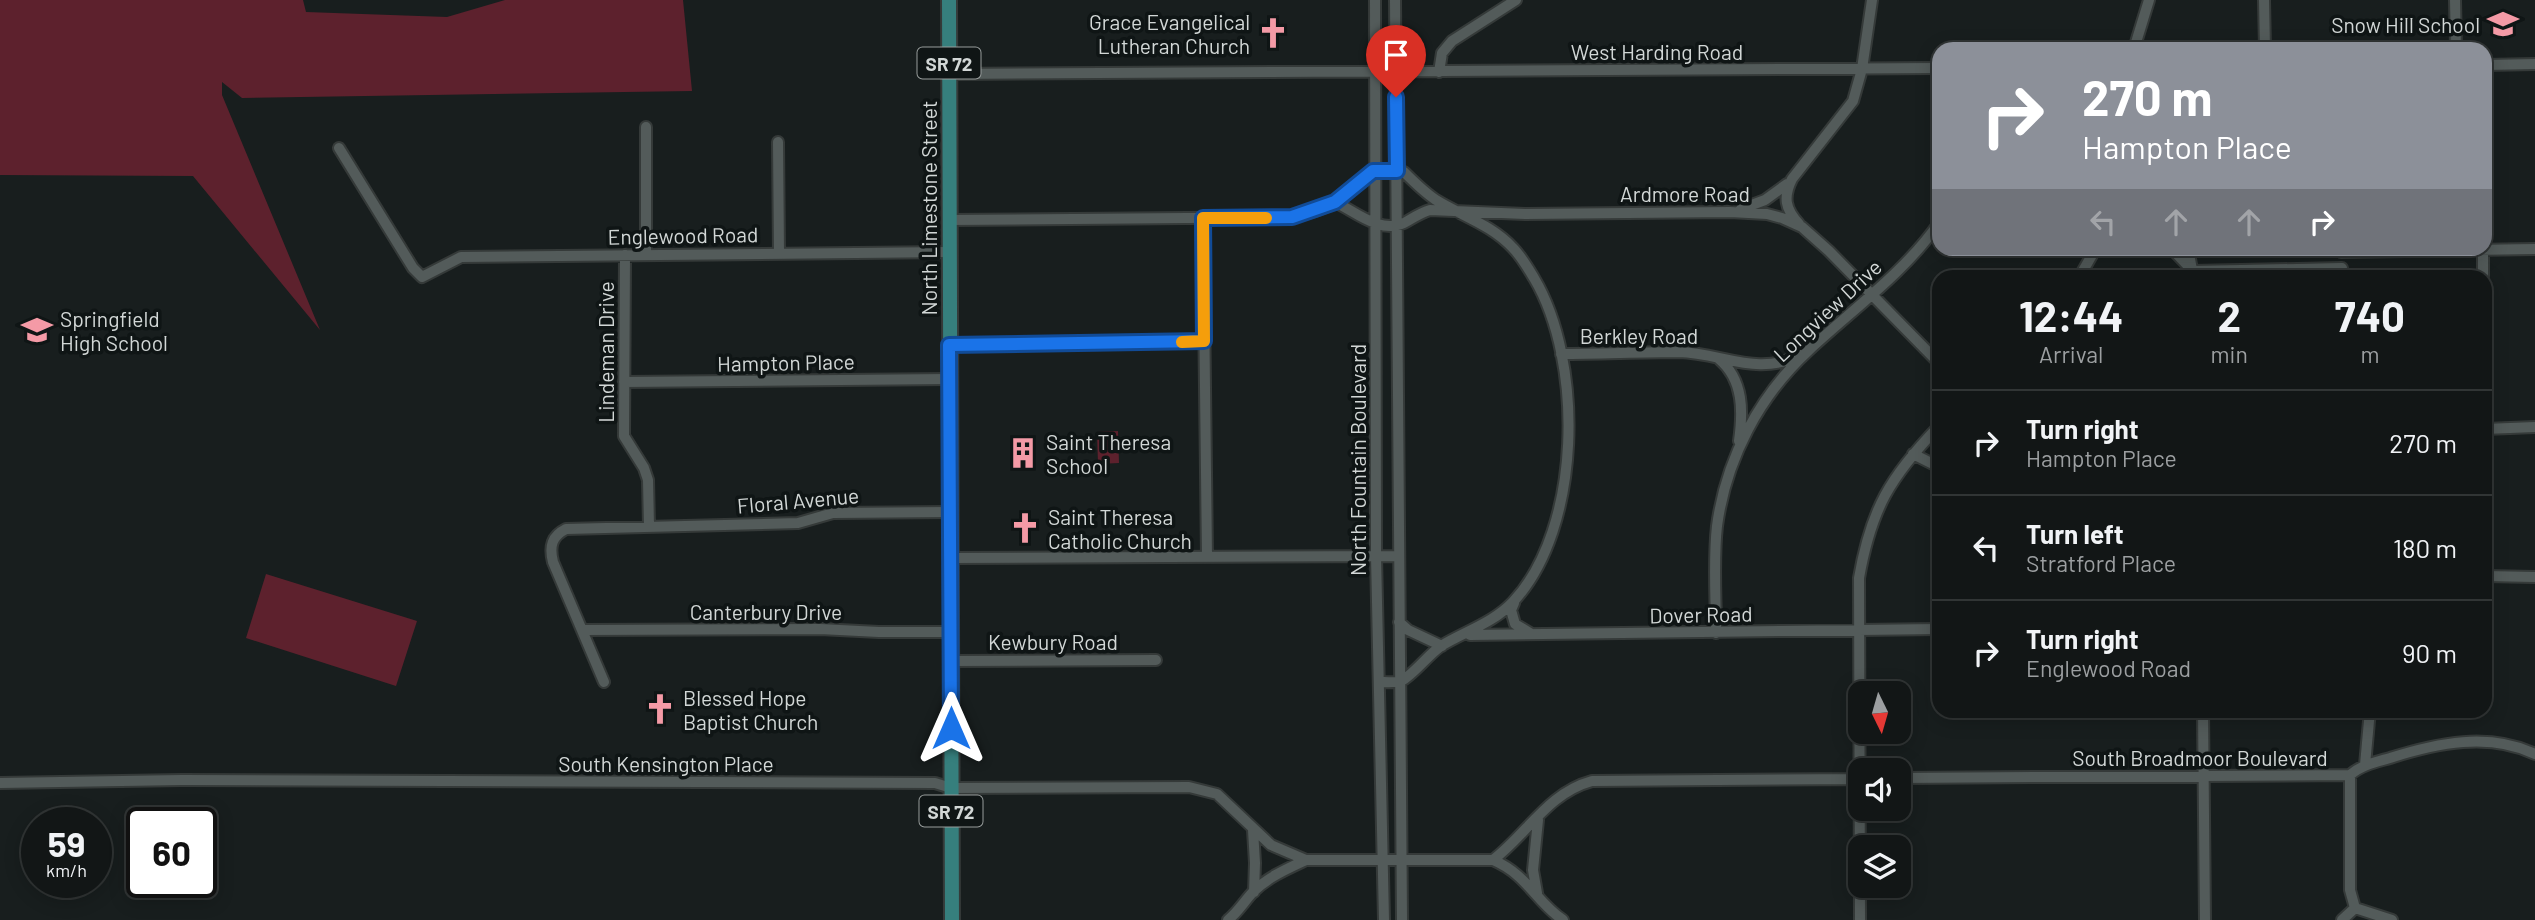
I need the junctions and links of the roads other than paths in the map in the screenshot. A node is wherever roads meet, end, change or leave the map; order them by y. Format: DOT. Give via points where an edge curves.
graph roads {
  1 [pos="949,0"];
  2 [pos="1374,0"];
  3 [pos="1395,0"];
  4 [pos="1516,0"];
  5 [pos="1872,0"];
  6 [pos="2149,0"];
  7 [pos="2264,0"];
  8 [pos="2455,0"];
  9 [pos="2136,42"];
  10 [pos="2265,42"];
  11 [pos="2456,42"];
  12 [pos="2535,64"];
  13 [pos="2492,65"];
  14 [pos="1932,68"];
  15 [pos="1862,69"];
  16 [pos="1396,72"];
  17 [pos="1439,72"];
  18 [pos="1375,73"];
  19 [pos="949,74"];
  20 [pos="646,127"];
  21 [pos="778,142"];
  22 [pos="339,148"];
  23 [pos="1373,171"];
  24 [pos="1397,171"];
  25 [pos="1792,179"];
  26 [pos="1335,202"];
  27 [pos="1458,211"];
  28 [pos="1730,212"];
  29 [pos="1203,218"];
  30 [pos="949,220"];
  31 [pos="1375,224"];
  32 [pos="1398,224"];
  33 [pos="1802,227"];
  34 [pos="1932,232"];
  35 [pos="2535,248"];
  36 [pos="2492,250"];
  37 [pos="949,252"];
  38 [pos="779,253"];
  39 [pos="646,254"];
  40 [pos="625,255"];
  41 [pos="2178,256"];
  42 [pos="2190,270"];
  43 [pos="1871,295"];
  44 [pos="1204,341"];
  45 [pos="949,345"];
  46 [pos="1807,351"];
  47 [pos="1561,354"];
  48 [pos="1932,356"];
  49 [pos="1717,357"];
  50 [pos="949,379"];
  51 [pos="624,382"];
  52 [pos="2535,428"];
  53 [pos="2492,429"];
  54 [pos="1932,434"];
  55 [pos="1738,448"];
  56 [pos="1913,454"];
  57 [pos="1932,464"];
  58 [pos="950,512"];
  59 [pos="649,526"];
  60 [pos="1207,556"];
  61 [pos="1376,556"];
  62 [pos="1399,556"];
  63 [pos="950,558"];
  64 [pos="2492,576"];
  65 [pos="2535,577"];
  66 [pos="1515,600"];
  67 [pos="1399,622"];
  68 [pos="1932,629"];
  69 [pos="582,630"];
  70 [pos="1858,630"];
  71 [pos="950,632"];
  72 [pos="1716,633"];
  73 [pos="1533,634"];
  74 [pos="1463,635"];
  75 [pos="1442,646"];
  76 [pos="1156,660"];
  77 [pos="950,661"];
  78 [pos="1400,681"];
  79 [pos="604,682"];
  80 [pos="1379,682"];
  81 [pos="2203,718"];
  82 [pos="2369,718"];
  83 [pos="2535,754"];
  84 [pos="1860,758"];
  85 [pos="2365,765"];
  86 [pos="2350,775"];
  87 [pos="2203,776"];
  88 [pos="1911,778"];
  89 [pos="1848,779"];
  90 [pos="0,783"];
  91 [pos="951,788"];
  92 [pos="1538,819"];
  93 [pos="1860,821"];
  94 [pos="1253,830"];
  95 [pos="1402,859"];
  96 [pos="1306,860"];
  97 [pos="1382,860"];
  98 [pos="1493,860"];
  99 [pos="1254,892"];
  100 [pos="1537,893"];
  101 [pos="2355,908"];
  102 [pos="952,920"];
  103 [pos="1228,920"];
  104 [pos="1384,920"];
  105 [pos="1402,920"];
  106 [pos="1563,920"];
  107 [pos="1860,920"];
  108 [pos="2205,920"];
  109 [pos="2342,920"];
  110 [pos="2392,920"];
  1 -- 19 [label="main road, North Limestone Street / SR 72"];
  2 -- 18 [label="street, North Fountain Boulevard"];
  3 -- 16 [label="street, North Fountain Boulevard"];
  4 -- 17 [label="street" via="1452,41 1442,53"];
  5 -- 15 [label="street"];
  6 -- 9 [label="street"];
  7 -- 10 [label="street"];
  8 -- 11 [label="street"];
  12 -- 13 [label="street"];
  14 -- 15 [label="street, West Harding Road"];
  15 -- 17 [label="street, West Harding Road"];
  15 -- 25 [label="street" via="1853,101"];
  16 -- 17 [label="street, West Harding Road"];
  16 -- 18 [label="street, West Harding Road"];
  16 -- 24 [label="street, North Fountain Boulevard"];
  18 -- 19 [label="street, West Harding Road"];
  18 -- 23 [label="street, North Fountain Boulevard"];
  19 -- 30 [label="main road, North Limestone Street / SR 72"];
  20 -- 39 [label="street"];
  21 -- 38 [label="street"];
  22 -- 40 [label="street, Englewood Road" via="422,277 461,257"];
  23 -- 24 [label="street"];
  23 -- 26 [label="street"];
  23 -- 31 [label="street, North Fountain Boulevard"];
  24 -- 27 [label="street"];
  24 -- 32 [label="street, North Fountain Boulevard"];
  25 -- 28 [label="street" via="1765,200"];
  25 -- 33 [label="street" via="1786,205"];
  26 -- 29 [label="street" via="1292,217"];
  26 -- 31 [label="street"];
  27 -- 28 [label="street, Ardmore Road"];
  27 -- 32 [label="street, Ardmore Road" via="1430,210"];
  27 -- 47 [label="street" via="1513,248 1536,282"];
  28 -- 33 [label="street, Ardmore Road" via="1767,214"];
  29 -- 30 [label="street"];
  29 -- 44 [label="street"];
  30 -- 37 [label="main road, North Limestone Street / SR 72"];
  31 -- 32 [label="street, Ardmore Road"];
  31 -- 61 [label="street, North Fountain Boulevard"];
  32 -- 62 [label="street, North Fountain Boulevard"];
  33 -- 43 [label="street, Ardmore Road"];
  34 -- 43 [label="street, Longview Drive"];
  35 -- 36 [label="street"];
  37 -- 38 [label="street, Englewood Road"];
  37 -- 45 [label="main road, North Limestone Street / SR 72"];
  38 -- 39 [label="street, Englewood Road"];
  39 -- 40 [label="street, Englewood Road"];
  40 -- 51 [label="street, Lindeman Drive"];
  41 -- 42 [label="street"];
  43 -- 46 [label="street, Longview Drive"];
  43 -- 48 [label="street, Ardmore Road"];
  44 -- 45 [label="street"];
  44 -- 60 [label="street"];
  45 -- 50 [label="main road, North Limestone Street / SR 72"];
  46 -- 49 [label="street, Berkley Road" via="1766,365"];
  46 -- 55 [label="street, Longview Drive" via="1772,390"];
  47 -- 49 [label="street, Berkley Road" via="1679,352"];
  47 -- 66 [label="street" via="1568,409 1561,496 1548,545"];
  49 -- 55 [label="street, Berkley Road" via="1737,383 1741,413"];
  50 -- 51 [label="street, Hampton Place"];
  50 -- 58 [label="main road, North Limestone Street / SR 72"];
  51 -- 59 [label="street, Lindeman Drive" via="624,436 648,480"];
  52 -- 53 [label="street"];
  54 -- 56 [label="street"];
  55 -- 72 [label="street, Longview Drive" via="1717,527"];
  56 -- 57 [label="street"];
  56 -- 70 [label="street" via="1888,487 1870,527 1859,579"];
  58 -- 59 [label="street, Floral Avenue" via="833,513 798,523"];
  58 -- 63 [label="main road, North Limestone Street / SR 72"];
  59 -- 69 [label="street, Floral Avenue" via="566,528 557,534 551,551 553,562"];
  60 -- 61 [label="street"];
  60 -- 63 [label="street"];
  61 -- 62 [label="street"];
  61 -- 80 [label="street, North Fountain Boulevard"];
  62 -- 67 [label="street, North Fountain Boulevard"];
  63 -- 71 [label="main road, North Limestone Street / SR 72"];
  64 -- 65 [label="street"];
  66 -- 73 [label="street" via="1511,610 1515,624"];
  66 -- 74 [label="street"];
  67 -- 75 [label="street"];
  67 -- 78 [label="street, North Fountain Boulevard"];
  68 -- 70 [label="street, Dover Road"];
  69 -- 71 [label="street, Canterbury Drive"];
  69 -- 79 [label="street"];
  70 -- 72 [label="street, Dover Road"];
  70 -- 84 [label="street"];
  71 -- 77 [label="main road, North Limestone Street / SR 72"];
  72 -- 73 [label="street, Dover Road"];
  73 -- 74 [label="street, Dover Road"];
  74 -- 75 [label="street"];
  75 -- 78 [label="street"];
  76 -- 77 [label="street, Kewbury Road"];
  77 -- 91 [label="main road, North Limestone Street / SR 72"];
  78 -- 80 [label="street"];
  78 -- 95 [label="street, North Fountain Boulevard"];
  80 -- 97 [label="street, North Fountain Boulevard"];
  81 -- 87 [label="street"];
  82 -- 85 [label="street"];
  83 -- 85 [label="street, South Broadmoor Boulevard" via="2496,742 2461,742"];
  85 -- 86 [label="street, South Broadmoor Boulevard"];
  86 -- 87 [label="street, South Broadmoor Boulevard"];
  86 -- 101 [label="street" via="2350,890"];
  87 -- 88 [label="street, South Broadmoor Boulevard"];
  87 -- 108 [label="street"];
  89 -- 92 [label="street" via="1592,782 1555,799"];
  90 -- 91 [label="street, South Kensington Place" via="934,783"];
  91 -- 94 [label="street, South Kensington Place" via="1189,787 1226,800"];
  91 -- 102 [label="main road, North Limestone Street / SR 72"];
  92 -- 98 [label="street"];
  92 -- 100 [label="street" via="1533,870"];
  93 -- 107 [label="street"];
  94 -- 96 [label="street, South Kensington Place" via="1271,845"];
  94 -- 99 [label="street"];
  95 -- 97 [label="street"];
  95 -- 98 [label="street"];
  95 -- 105 [label="street, North Fountain Boulevard"];
  96 -- 97 [label="street"];
  96 -- 99 [label="street"];
  97 -- 104 [label="street, North Fountain Boulevard"];
  98 -- 100 [label="street" via="1511,868"];
  99 -- 103 [label="street"];
  100 -- 106 [label="street"];
  101 -- 109 [label="street"];
  101 -- 110 [label="street"];
}
